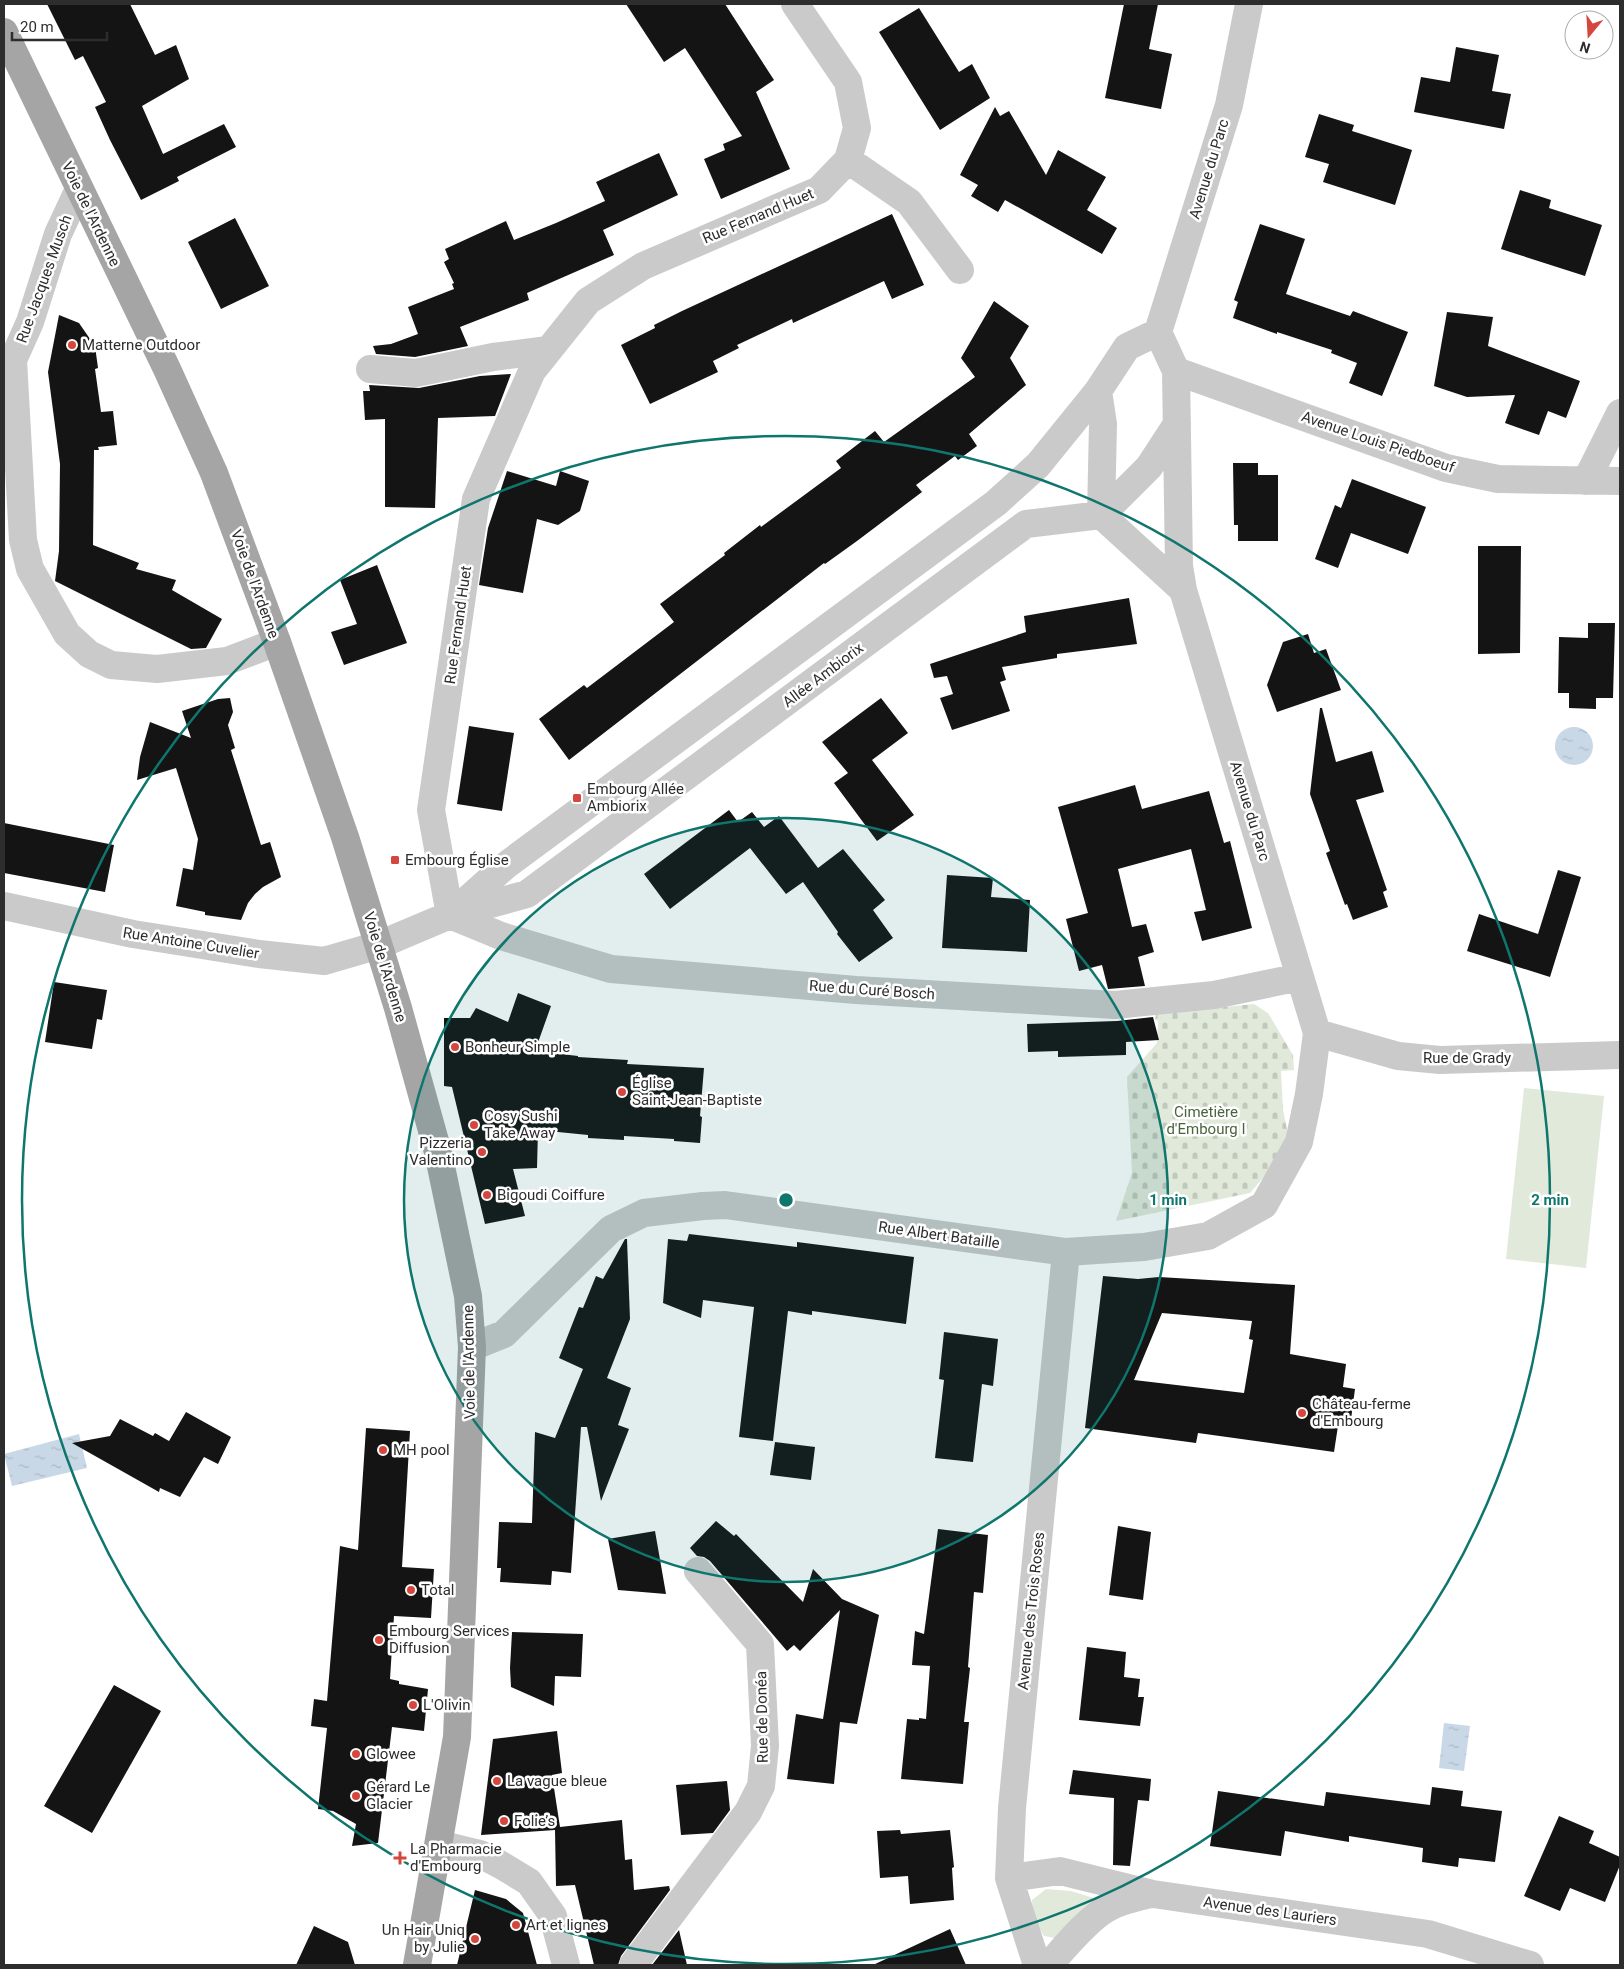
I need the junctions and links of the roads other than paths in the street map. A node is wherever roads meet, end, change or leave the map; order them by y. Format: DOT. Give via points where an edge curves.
graph roads {
  1 [pos="795,4"];
  2 [pos="1249,4"];
  3 [pos="4,32"];
  4 [pos="848,160"];
  5 [pos="79,189"];
  6 [pos="960,270"];
  7 [pos="1158,332"];
  8 [pos="548,350"];
  9 [pos="8,360"];
  10 [pos="370,369"];
  11 [pos="1176,371"];
  12 [pos="1098,391"];
  13 [pos="1620,413"];
  14 [pos="1177,424"];
  15 [pos="1586,481"];
  16 [pos="1620,481"];
  17 [pos="1101,515"];
  18 [pos="1183,590"];
  19 [pos="277,642"];
  20 [pos="4,906"];
  21 [pos="450,915"];
  22 [pos="379,945"];
  23 [pos="1300,978"];
  24 [pos="1317,1032"];
  25 [pos="1620,1055"];
  26 [pos="1066,1252"];
  27 [pos="472,1347"];
  28 [pos="698,1571"];
  29 [pos="440,1844"];
  30 [pos="1009,1878"];
  31 [pos="1153,1894"];
  32 [pos="417,1965"];
  33 [pos="566,1965"];
  34 [pos="633,1965"];
  35 [pos="1037,1965"];
  36 [pos="1049,1965"];
  37 [pos="1530,1965"];
  1 -- 4 [label="street, Rue Fernand Huet" via="848,82 857,128"];
  2 -- 7 [label="street, Avenue du Parc" via="1229,105"];
  3 -- 5 [label="main road, Voie de l'Ardenne"];
  4 -- 6 [label="street" via="909,202"];
  4 -- 8 [label="street, Rue Fernand Huet" via="819,190 643,266 588,301"];
  5 -- 9 [label="street, Rue Jacques Musch" via="58,234 30,322"];
  5 -- 19 [label="main road, Voie de l'Ardenne" via="214,473"];
  7 -- 11 [label="street, Avenue du Parc"];
  7 -- 12 [label="street" via="1127,347"];
  8 -- 10 [label="street" via="493,357 416,373"];
  8 -- 21 [label="street, Rue Fernand Huet" via="532,371 476,499 430,810"];
  9 -- 19 [label="street" via="23,540 30,569 67,634 89,654 111,665 157,669 227,661"];
  11 -- 14 [label="street, Avenue du Parc"];
  11 -- 15 [label="street, Avenue Louis Piedboeuf" via="1446,468 1498,479"];
  12 -- 17 [label="street" via="1103,424"];
  12 -- 21 [label="street, Allée Ambiorix" via="1038,465 996,503 505,866"];
  13 -- 15 [label="street"];
  14 -- 17 [label="street" via="1149,467"];
  14 -- 18 [label="street, Avenue du Parc" via="1178,566"];
  15 -- 16 [label="street, Avenue Louis Piedboeuf"];
  17 -- 18 [label="street"];
  17 -- 21 [label="street, Allée Ambiorix" via="1026,524 527,894"];
  18 -- 23 [label="street, Avenue du Parc"];
  19 -- 22 [label="main road, Voie de l'Ardenne"];
  20 -- 22 [label="street, Rue Antoine Cuvelier" via="133,934 324,961"];
  21 -- 22 [label="street, Allée Ambiorix"];
  21 -- 23 [label="street, Rue du Curé Bosch" via="501,936 611,969 856,990 1114,1005 1214,995"];
  22 -- 27 [label="main road, Voie de l'Ardenne" via="438,1152 468,1296"];
  23 -- 24 [label="street, Avenue du Parc"];
  24 -- 25 [label="street, Rue de Grady" via="1398,1056 1440,1060"];
  24 -- 26 [label="street, Rue Albert Bataille" via="1299,1142 1264,1205 1208,1236 1144,1247"];
  26 -- 27 [label="street, Rue Albert Bataille" via="724,1205 644,1213 610,1229 504,1334"];
  26 -- 30 [label="street, Avenue des Trois Roses" via="1012,1808"];
  27 -- 29 [label="main road, Voie de l'Ardenne" via="457,1737"];
  28 -- 34 [label="street, Rue de Donéa" via="760,1644 765,1746 760,1786 748,1812"];
  29 -- 32 [label="main road, Voie de l'Ardenne"];
  29 -- 33 [label="street" via="480,1854 529,1882 553,1916"];
  30 -- 31 [label="street, Avenue des Lauriers" via="1060,1871"];
  30 -- 35 [label="street, Avenue des Trois Roses"];
  31 -- 36 [label="street" via="1126,1900 1101,1912"];
  31 -- 37 [label="street, Avenue des Lauriers" via="1428,1934"];
}
